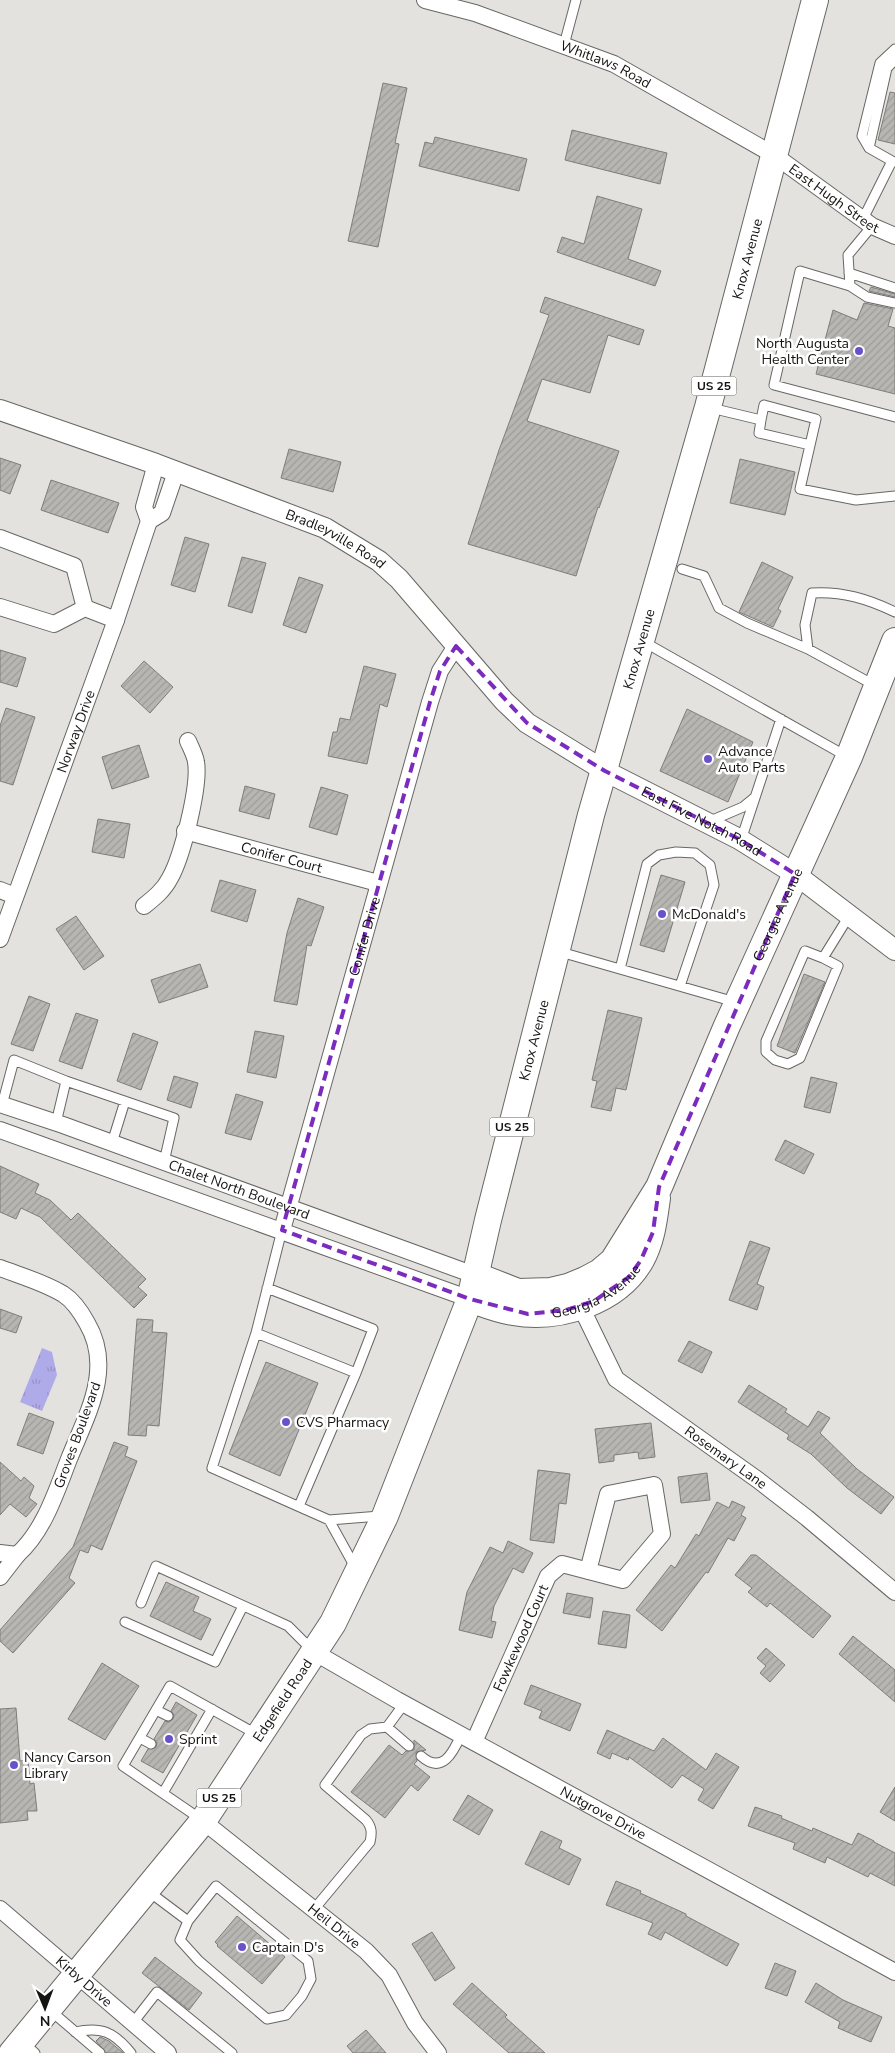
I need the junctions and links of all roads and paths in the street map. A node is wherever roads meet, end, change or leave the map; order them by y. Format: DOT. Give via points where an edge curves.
graph roads {
  1 [pos="425,0"];
  2 [pos="576,0"];
  3 [pos="815,0"];
  4 [pos="564,45"];
  5 [pos="895,49"];
  6 [pos="895,60"];
  7 [pos="868,148"];
  8 [pos="774,155"];
  9 [pos="894,162"];
  10 [pos="867,223"];
  11 [pos="895,236"];
  12 [pos="849,274"];
  13 [pos="850,286"];
  14 [pos="895,288"];
  15 [pos="895,304"];
  16 [pos="708,407"];
  17 [pos="0,410"];
  18 [pos="895,416"];
  19 [pos="761,420"];
  20 [pos="810,445"];
  21 [pos="156,464"];
  22 [pos="176,472"];
  23 [pos="895,496"];
  24 [pos="149,521"];
  25 [pos="0,538"];
  26 [pos="682,568"];
  27 [pos="0,607"];
  28 [pos="85,608"];
  29 [pos="895,612"];
  30 [pos="116,620"];
  31 [pos="642,640"];
  32 [pos="895,641"];
  33 [pos="456,646"];
  34 [pos="808,649"];
  35 [pos="885,676"];
  36 [pos="781,719"];
  37 [pos="188,741"];
  38 [pos="848,758"];
  39 [pos="605,771"];
  40 [pos="754,798"];
  41 [pos="706,823"];
  42 [pos="185,831"];
  43 [pos="741,840"];
  44 [pos="795,874"];
  45 [pos="378,883"];
  46 [pos="8,893"];
  47 [pos="144,906"];
  48 [pos="849,916"];
  49 [pos="0,939"];
  50 [pos="895,950"];
  51 [pos="556,951"];
  52 [pos="823,958"];
  53 [pos="620,969"];
  54 [pos="680,986"];
  55 [pos="737,1002"];
  56 [pos="66,1081"];
  57 [pos="125,1101"];
  58 [pos="1,1105"];
  59 [pos="56,1123"];
  60 [pos="0,1130"];
  61 [pos="112,1143"];
  62 [pos="164,1162"];
  63 [pos="659,1187"];
  64 [pos="286,1207"];
  65 [pos="282,1230"];
  66 [pos="0,1268"];
  67 [pos="267,1288"];
  68 [pos="473,1288"];
  69 [pos="581,1307"];
  70 [pos="256,1333"];
  71 [pos="356,1373"];
  72 [pos="299,1506"];
  73 [pos="385,1516"];
  74 [pos="329,1520"];
  75 [pos="0,1553"];
  76 [pos="17,1555"];
  77 [pos="588,1571"];
  78 [pos="359,1573"];
  79 [pos="0,1577"];
  80 [pos="895,1592"];
  81 [pos="141,1603"];
  82 [pos="243,1606"];
  83 [pos="124,1622"];
  84 [pos="314,1652"];
  85 [pos="404,1704"];
  86 [pos="212,1709"];
  87 [pos="156,1710"];
  88 [pos="168,1716"];
  89 [pos="387,1727"];
  90 [pos="260,1736"];
  91 [pos="140,1738"];
  92 [pos="468,1739"];
  93 [pos="151,1744"];
  94 [pos="410,1746"];
  95 [pos="421,1756"];
  96 [pos="163,1793"];
  97 [pos="203,1820"];
  98 [pos="147,1890"];
  99 [pos="315,1908"];
  100 [pos="0,1909"];
  101 [pos="188,1921"];
  102 [pos="895,1972"];
  103 [pos="76,1977"];
  104 [pos="49,2009"];
  105 [pos="132,2024"];
  106 [pos="75,2032"];
  107 [pos="23,2049"];
  108 [pos="100,2053"];
  109 [pos="131,2053"];
  110 [pos="168,2053"];
  111 [pos="232,2053"];
  112 [pos="438,2053"];
  1 -- 4 [label="street, Whitlaws Road" via="476,13"];
  2 -- 4 [label="lane"];
  3 -- 8 [label="main road, Knox Avenue / US 25"];
  4 -- 8 [label="street, Whitlaws Road" via="614,64"];
  5 -- 7 [label="lane" via="880,63 862,136"];
  6 -- 7 [label="lane" via="887,68"];
  7 -- 9 [label="lane"];
  8 -- 10 [label="street, East Hugh Street"];
  8 -- 16 [label="main road, Knox Avenue / US 25"];
  9 -- 10 [label="lane"];
  10 -- 11 [label="street, East Hugh Street"];
  10 -- 12 [label="lane" via="848,255"];
  12 -- 13 [label="lane"];
  12 -- 14 [label="lane"];
  13 -- 15 [label="lane" via="867,297"];
  13 -- 18 [label="lane" via="800,271 774,385"];
  16 -- 19 [label="lane"];
  16 -- 31 [label="main road, Knox Avenue / US 25"];
  17 -- 21 [label="street, Bradleyville Road"];
  19 -- 20 [label="lane" via="759,433"];
  19 -- 20 [label="lane" via="764,405 816,418"];
  20 -- 23 [label="lane" via="800,489 856,500"];
  21 -- 22 [label="street, Bradleyville Road"];
  21 -- 24 [label="street, Norway Drive" via="144,508"];
  22 -- 24 [label="street, Norway Drive" via="162,513"];
  22 -- 33 [label="street, Bradleyville Road" via="325,528 360,548 399,579"];
  24 -- 30 [label="street, Norway Drive"];
  25 -- 28 [label="street" via="74,566"];
  26 -- 34 [label="lane" via="704,576 720,608 746,623"];
  27 -- 28 [label="street" via="54,624"];
  28 -- 30 [label="street"];
  29 -- 34 [label="lane" via="869,600 828,592 812,593 805,625"];
  30 -- 46 [label="street, Norway Drive"];
  31 -- 36 [label="lane"];
  31 -- 39 [label="main road, Knox Avenue / US 25"];
  32 -- 35 [label="main road, Georgia Avenue"];
  33 -- 39 [label="street, Bradleyville Road" via="527,723"];
  33 -- 45 [label="street, Conifer Drive" via="440,671"];
  34 -- 35 [label="lane"];
  35 -- 38 [label="main road, Georgia Avenue"];
  36 -- 38 [label="lane"];
  36 -- 40 [label="lane"];
  37 -- 42 [label="street" via="197,773"];
  38 -- 44 [label="main road, Georgia Avenue"];
  39 -- 41 [label="street, East Five Notch Road"];
  39 -- 51 [label="main road, Knox Avenue / US 25"];
  40 -- 41 [label="lane" via="743,807"];
  40 -- 43 [label="lane"];
  41 -- 43 [label="street, East Five Notch Road"];
  42 -- 45 [label="street, Conifer Court"];
  42 -- 47 [label="street" via="170,878"];
  43 -- 44 [label="street, East Five Notch Road"];
  44 -- 48 [label="street, East Five Notch Road"];
  44 -- 55 [label="main road, Georgia Avenue"];
  45 -- 64 [label="street, Conifer Drive"];
  46 -- 49 [label="street, Norway Drive"];
  48 -- 50 [label="street, East Five Notch Road"];
  48 -- 52 [label="lane"];
  51 -- 53 [label="lane"];
  51 -- 68 [label="main road, Knox Avenue / US 25"];
  52 -- 52 [label="lane" via="806,950 766,1041 766,1052 775,1060 788,1064 800,1058 838,966"];
  53 -- 54 [label="lane"];
  53 -- 54 [label="lane" via="647,864 659,855 695,853 710,865 714,885"];
  54 -- 55 [label="lane"];
  55 -- 63 [label="main road, Georgia Avenue"];
  56 -- 57 [label="lane"];
  56 -- 58 [label="lane" via="14,1060"];
  56 -- 59 [label="lane"];
  57 -- 61 [label="lane"];
  57 -- 62 [label="lane" via="174,1118"];
  58 -- 59 [label="street, Chalet North Boulevard"];
  59 -- 61 [label="street, Chalet North Boulevard"];
  60 -- 65 [label="street, Chalet North Boulevard"];
  61 -- 62 [label="street, Chalet North Boulevard"];
  62 -- 64 [label="street, Chalet North Boulevard"];
  63 -- 68 [label="main road, Georgia Avenue" via="613,1260 593,1276 568,1288 532,1292"];
  63 -- 69 [label="main road, Georgia Avenue" via="653,1232 641,1260 619,1286"];
  64 -- 65 [label="street, Conifer Drive"];
  64 -- 68 [label="street, Chalet North Boulevard"];
  65 -- 67 [label="lane"];
  65 -- 68 [label="street, Chalet North Boulevard"];
  66 -- 76 [label="street, Groves Boulevard" via="47,1285 65,1296 79,1309 99,1348 96,1391 54,1500"];
  67 -- 70 [label="lane"];
  67 -- 71 [label="lane" via="373,1329"];
  68 -- 69 [label="main road, Georgia Avenue" via="512,1312 528,1314"];
  68 -- 73 [label="main road, Edgefield Road / US 25"];
  69 -- 80 [label="street, Rosemary Lane" via="616,1379 758,1480"];
  70 -- 71 [label="lane"];
  70 -- 72 [label="lane" via="212,1468"];
  71 -- 72 [label="lane"];
  72 -- 74 [label="lane"];
  73 -- 74 [label="lane"];
  73 -- 78 [label="main road, Edgefield Road / US 25"];
  74 -- 78 [label="lane"];
  75 -- 76 [label="street"];
  76 -- 79 [label="street, Groves Boulevard"];
  77 -- 77 [label="street, Fowkewood Court" via="623,1580 662,1534 654,1485 608,1494"];
  77 -- 92 [label="street, Fowkewood Court" via="562,1564 548,1576"];
  78 -- 84 [label="main road, Edgefield Road / US 25"];
  81 -- 82 [label="lane" via="156,1566"];
  82 -- 83 [label="lane" via="215,1662"];
  82 -- 84 [label="lane" via="288,1626"];
  84 -- 85 [label="street, Nutgrove Drive"];
  84 -- 90 [label="main road, Edgefield Road / US 25"];
  85 -- 89 [label="lane"];
  85 -- 92 [label="street, Nutgrove Drive"];
  86 -- 87 [label="lane" via="170,1686"];
  86 -- 90 [label="lane"];
  86 -- 96 [label="lane" via="177,1759"];
  87 -- 88 [label="lane"];
  87 -- 91 [label="lane"];
  89 -- 94 [label="lane"];
  89 -- 99 [label="lane" via="370,1729 361,1735 325,1785 370,1824 372,1835 370,1842"];
  90 -- 97 [label="main road, Edgefield Road / US 25"];
  91 -- 93 [label="lane"];
  91 -- 96 [label="lane" via="124,1766"];
  92 -- 95 [label="lane" via="443,1762 435,1764"];
  92 -- 102 [label="street, Nutgrove Drive"];
  96 -- 97 [label="lane"];
  97 -- 98 [label="main road, Edgefield Road / US 25"];
  97 -- 99 [label="street, Heil Drive"];
  98 -- 101 [label="lane"];
  98 -- 103 [label="main road, Edgefield Road / US 25"];
  99 -- 112 [label="street, Heil Drive" via="366,1951 389,1976"];
  100 -- 103 [label="street, Kirby Drive"];
  101 -- 101 [label="lane" via="180,1940 199,1961 267,2019 286,2015 302,1996 311,1979 308,1961 216,1886"];
  103 -- 104 [label="main road, Edgefield Road / US 25"];
  103 -- 105 [label="street, Kirby Drive"];
  104 -- 106 [label="lane"];
  104 -- 107 [label="main road, Edgefield Road / US 25"];
  105 -- 110 [label="street, Kirby Drive"];
  105 -- 111 [label="lane" via="157,1992"];
  106 -- 108 [label="lane"];
  106 -- 109 [label="lane" via="91,2028 106,2031"];
}
